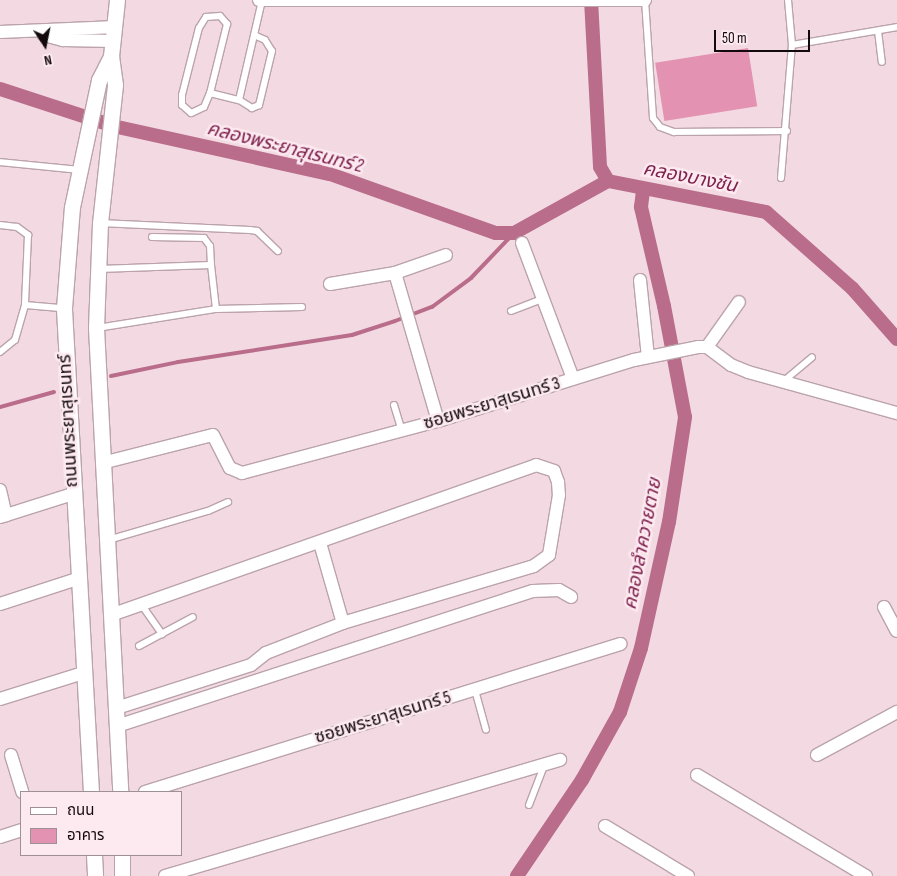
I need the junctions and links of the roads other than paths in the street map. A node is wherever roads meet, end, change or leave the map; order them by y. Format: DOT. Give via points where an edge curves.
graph roads {
  1 [pos="117,0"];
  2 [pos="260,0"];
  3 [pos="620,0"];
  4 [pos="645,0"];
  5 [pos="788,0"];
  6 [pos="557,1"];
  7 [pos="897,27"];
  8 [pos="878,31"];
  9 [pos="0,32"];
  10 [pos="115,34"];
  11 [pos="254,35"];
  12 [pos="792,45"];
  13 [pos="111,56"];
  14 [pos="882,62"];
  15 [pos="210,93"];
  16 [pos="239,100"];
  17 [pos="787,130"];
  18 [pos="0,162"];
  19 [pos="80,170"];
  20 [pos="781,178"];
  21 [pos="100,223"];
  22 [pos="0,225"];
  23 [pos="152,236"];
  24 [pos="522,243"];
  25 [pos="278,251"];
  26 [pos="446,255"];
  27 [pos="211,265"];
  28 [pos="98,269"];
  29 [pos="395,273"];
  30 [pos="640,280"];
  31 [pos="330,284"];
  32 [pos="543,299"];
  33 [pos="739,302"];
  34 [pos="25,305"];
  35 [pos="302,307"];
  36 [pos="64,308"];
  37 [pos="216,309"];
  38 [pos="511,311"];
  39 [pos="96,328"];
  40 [pos="702,347"];
  41 [pos="0,352"];
  42 [pos="651,356"];
  43 [pos="812,357"];
  44 [pos="573,379"];
  45 [pos="785,380"];
  46 [pos="394,405"];
  47 [pos="897,413"];
  48 [pos="438,421"];
  49 [pos="402,431"];
  50 [pos="102,463"];
  51 [pos="0,490"];
  52 [pos="73,494"];
  53 [pos="228,502"];
  54 [pos="3,516"];
  55 [pos="107,540"];
  56 [pos="320,543"];
  57 [pos="77,579"];
  58 [pos="571,597"];
  59 [pos="0,604"];
  60 [pos="141,604"];
  61 [pos="884,607"];
  62 [pos="111,615"];
  63 [pos="193,617"];
  64 [pos="343,623"];
  65 [pos="895,624"];
  66 [pos="162,634"];
  67 [pos="621,644"];
  68 [pos="139,646"];
  69 [pos="84,673"];
  70 [pos="475,690"];
  71 [pos="0,699"];
  72 [pos="116,708"];
  73 [pos="897,712"];
  74 [pos="117,726"];
  75 [pos="486,730"];
  76 [pos="11,755"];
  77 [pos="817,755"];
  78 [pos="560,760"];
  79 [pos="545,764"];
  80 [pos="697,775"];
  81 [pos="22,791"];
  82 [pos="91,791"];
  83 [pos="120,791"];
  84 [pos="148,791"];
  85 [pos="530,805"];
  86 [pos="605,826"];
  87 [pos="20,830"];
  88 [pos="0,837"];
  89 [pos="94,856"];
  90 [pos="122,856"];
  91 [pos="95,876"];
  92 [pos="122,876"];
  93 [pos="165,876"];
  94 [pos="688,876"];
  95 [pos="866,876"];
  1 -- 10 [label="street, ถนนพระยาสุเรนทร์"];
  2 -- 6 [label="street"];
  2 -- 11 [label="lane"];
  3 -- 4 [label="street"];
  3 -- 6 [label="street"];
  4 -- 17 [label="lane" via="653,118 660,127 674,132"];
  5 -- 12 [label="lane"];
  7 -- 8 [label="lane"];
  8 -- 12 [label="lane"];
  8 -- 14 [label="lane"];
  9 -- 10 [label="street" via="37,32 63,40"];
  10 -- 13 [label="street, ถนนพระยาสุเรนทร์"];
  11 -- 16 [label="lane"];
  11 -- 16 [label="lane" via="270,46 271,64 259,105 252,108"];
  12 -- 17 [label="lane"];
  13 -- 19 [label="street, ถนนพระยาสุเรนทร์" via="99,80"];
  13 -- 21 [label="street, ถนนพระยาสุเรนทร์" via="115,85 106,144"];
  15 -- 15 [label="lane" via="198,112 191,113 182,105 199,28 206,17 220,16 227,24"];
  15 -- 16 [label="lane"];
  17 -- 20 [label="lane"];
  18 -- 19 [label="lane"];
  19 -- 36 [label="street, ถนนพระยาสุเรนทร์" via="67,247"];
  21 -- 25 [label="lane" via="250,230 256,231"];
  21 -- 28 [label="street, ถนนพระยาสุเรนทร์"];
  22 -- 34 [label="lane" via="17,227 28,235"];
  23 -- 27 [label="lane" via="204,238 210,246"];
  24 -- 32 [label="street"];
  26 -- 29 [label="street"];
  27 -- 28 [label="lane"];
  27 -- 37 [label="lane"];
  28 -- 39 [label="street, ถนนพระยาสุเรนทร์"];
  29 -- 31 [label="street"];
  29 -- 48 [label="street"];
  30 -- 42 [label="street"];
  32 -- 38 [label="lane"];
  32 -- 44 [label="street"];
  33 -- 40 [label="street"];
  34 -- 36 [label="lane"];
  34 -- 41 [label="lane" via="15,340"];
  35 -- 37 [label="lane"];
  36 -- 52 [label="street, ถนนพระยาสุเรนทร์"];
  37 -- 39 [label="lane"];
  39 -- 50 [label="street, ถนนพระยาสุเรนทร์"];
  40 -- 42 [label="street, ซอยพระยาสุเรนทร์ 3"];
  40 -- 45 [label="street" via="732,365"];
  42 -- 44 [label="street, ซอยพระยาสุเรนทร์ 3"];
  43 -- 45 [label="lane"];
  44 -- 48 [label="street, ซอยพระยาสุเรนทร์ 3"];
  45 -- 47 [label="street"];
  46 -- 49 [label="lane"];
  48 -- 49 [label="street, ซอยพระยาสุเรนทร์ 3"];
  49 -- 50 [label="street, ซอยพระยาสุเรนทร์ 3" via="242,473 230,468 213,435"];
  50 -- 55 [label="street, ถนนพระยาสุเรนทร์"];
  51 -- 54 [label="street"];
  52 -- 54 [label="street"];
  52 -- 57 [label="street, ถนนพระยาสุเรนทร์"];
  53 -- 55 [label="lane" via="143,532"];
  55 -- 62 [label="street, ถนนพระยาสุเรนทร์"];
  56 -- 60 [label="street"];
  56 -- 64 [label="street"];
  56 -- 64 [label="street" via="536,465 554,471 558,482 559,495 548,555 543,562"];
  57 -- 59 [label="street"];
  57 -- 69 [label="street, ถนนพระยาสุเรนทร์"];
  58 -- 74 [label="street" via="558,590 533,591"];
  60 -- 62 [label="street"];
  60 -- 66 [label="lane"];
  61 -- 65 [label="street"];
  62 -- 72 [label="street, ถนนพระยาสุเรนทร์"];
  63 -- 66 [label="lane"];
  64 -- 72 [label="street" via="266,653 250,665"];
  66 -- 68 [label="lane"];
  67 -- 70 [label="street, ซอยพระยาสุเรนทร์ 5"];
  69 -- 71 [label="street"];
  69 -- 82 [label="street, ถนนพระยาสุเรนทร์"];
  70 -- 75 [label="lane"];
  70 -- 84 [label="street, ซอยพระยาสุเรนทร์ 5"];
  72 -- 74 [label="street, ถนนพระยาสุเรนทร์"];
  73 -- 77 [label="street"];
  74 -- 83 [label="street, ถนนพระยาสุเรนทร์"];
  76 -- 81 [label="street"];
  78 -- 79 [label="street"];
  79 -- 85 [label="lane"];
  79 -- 93 [label="street"];
  80 -- 95 [label="street"];
  86 -- 94 [label="street"];
  87 -- 88 [label="street"];
  89 -- 91 [label="street"];
  90 -- 92 [label="street"];
}
